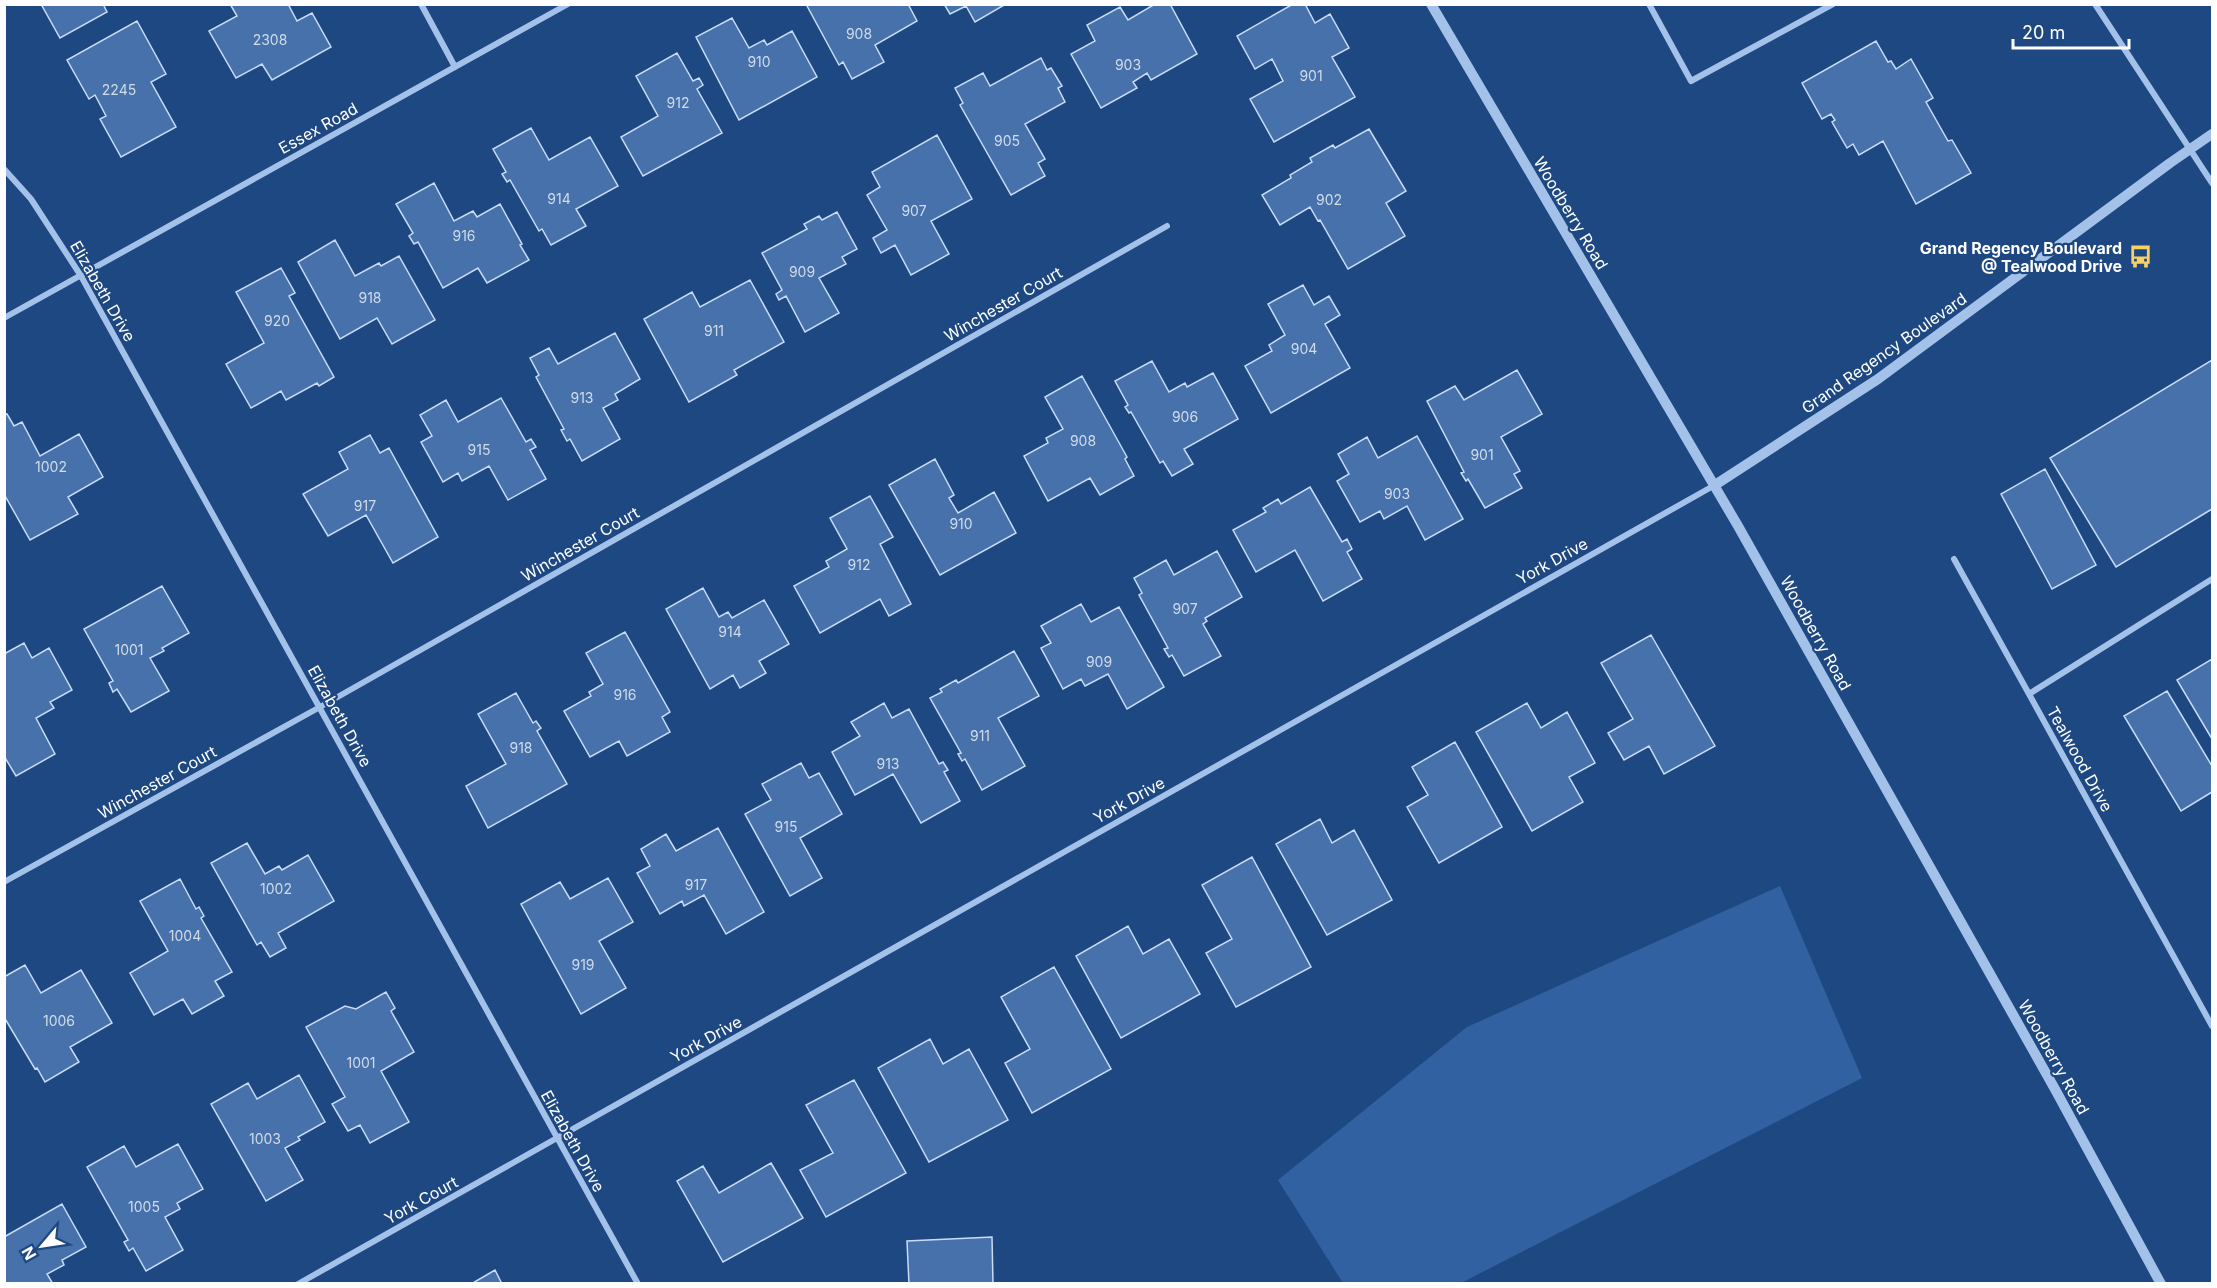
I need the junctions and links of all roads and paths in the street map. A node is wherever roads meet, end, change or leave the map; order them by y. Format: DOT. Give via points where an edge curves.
graph roads {
  1 [pos="421,4"];
  2 [pos="568,4"];
  3 [pos="1431,4"];
  4 [pos="1649,4"];
  5 [pos="1833,4"];
  6 [pos="2095,4"];
  7 [pos="455,67"];
  8 [pos="2212,134"];
  9 [pos="2189,148"];
  10 [pos="4,170"];
  11 [pos="2212,183"];
  12 [pos="1167,226"];
  13 [pos="81,276"];
  14 [pos="4,318"];
  15 [pos="1715,485"];
  16 [pos="1954,559"];
  17 [pos="2212,579"];
  18 [pos="2029,694"];
  19 [pos="320,707"];
  20 [pos="4,882"];
  21 [pos="2212,1026"];
  22 [pos="556,1139"];
  23 [pos="298,1284"];
  24 [pos="638,1284"];
  25 [pos="2162,1284"];
  1 -- 7 [label="street"];
  2 -- 7 [label="street, Essex Road"];
  3 -- 15 [label="street, Woodberry Road"];
  4 -- 5 [label="street" via="1691,81"];
  6 -- 9 [label="street"];
  7 -- 13 [label="street, Essex Road"];
  8 -- 9 [label="street, Grand Regency Boulevard"];
  9 -- 11 [label="street"];
  9 -- 15 [label="street, Grand Regency Boulevard" via="1878,379"];
  10 -- 13 [label="street, Elizabeth Drive" via="31,199"];
  12 -- 19 [label="street, Winchester Court"];
  13 -- 14 [label="street, Essex Road"];
  13 -- 19 [label="street, Elizabeth Drive"];
  15 -- 22 [label="street, York Drive"];
  15 -- 25 [label="street, Woodberry Road"];
  16 -- 18 [label="street"];
  17 -- 18 [label="street, Tealwood Drive"];
  18 -- 21 [label="street, Tealwood Drive"];
  19 -- 20 [label="street, Winchester Court"];
  19 -- 22 [label="street, Elizabeth Drive"];
  22 -- 23 [label="street, York Court"];
  22 -- 24 [label="street, Elizabeth Drive"];
}
